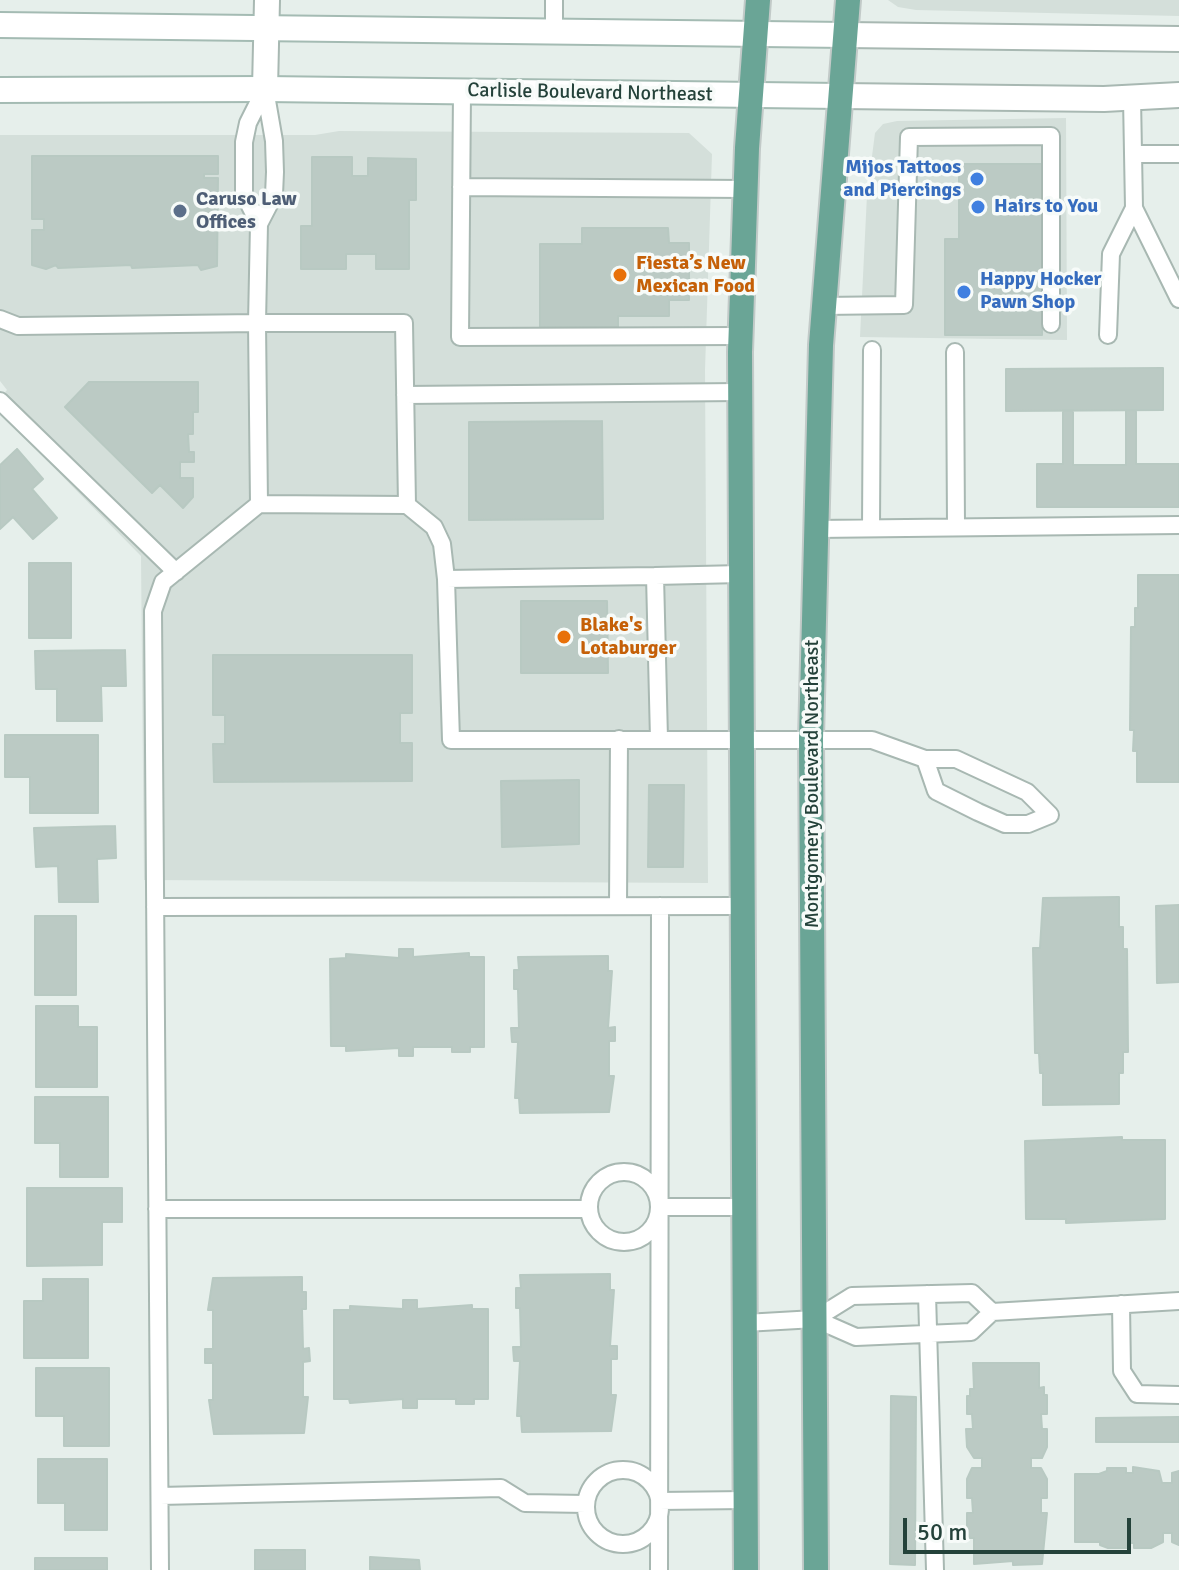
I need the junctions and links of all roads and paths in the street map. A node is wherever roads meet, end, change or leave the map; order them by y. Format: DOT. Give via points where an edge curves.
graph roads {
  1 [pos="267,0"];
  2 [pos="554,0"];
  3 [pos="758,0"];
  4 [pos="848,0"];
  5 [pos="0,25"];
  6 [pos="267,26"];
  7 [pos="554,30"];
  8 [pos="756,32"];
  9 [pos="846,35"];
  10 [pos="1179,39"];
  11 [pos="265,89"];
  12 [pos="0,90"];
  13 [pos="462,92"];
  14 [pos="752,95"];
  15 [pos="1179,95"];
  16 [pos="840,96"];
  17 [pos="1132,98"];
  18 [pos="1134,154"];
  19 [pos="1179,154"];
  20 [pos="461,187"];
  21 [pos="745,189"];
  22 [pos="1134,208"];
  23 [pos="259,224"];
  24 [pos="1179,299"];
  25 [pos="823,306"];
  26 [pos="0,319"];
  27 [pos="257,323"];
  28 [pos="1051,324"];
  29 [pos="1108,335"];
  30 [pos="740,336"];
  31 [pos="872,350"];
  32 [pos="955,352"];
  33 [pos="740,392"];
  34 [pos="405,395"];
  35 [pos="0,401"];
  36 [pos="259,504"];
  37 [pos="407,505"];
  38 [pos="1179,525"];
  39 [pos="956,527"];
  40 [pos="871,528"];
  41 [pos="816,529"];
  42 [pos="176,572"];
  43 [pos="741,574"];
  44 [pos="655,576"];
  45 [pos="446,579"];
  46 [pos="741,738"];
  47 [pos="811,738"];
  48 [pos="619,739"];
  49 [pos="659,739"];
  50 [pos="925,759"];
  51 [pos="618,906"];
  52 [pos="660,906"];
  53 [pos="743,906"];
  54 [pos="155,907"];
  55 [pos="659,1207"];
  56 [pos="745,1207"];
  57 [pos="157,1209"];
  58 [pos="589,1209"];
  59 [pos="927,1294"];
  60 [pos="1179,1301"];
  61 [pos="1121,1304"];
  62 [pos="992,1312"];
  63 [pos="815,1319"];
  64 [pos="745,1323"];
  65 [pos="928,1334"];
  66 [pos="1179,1395"];
  67 [pos="160,1496"];
  68 [pos="746,1500"];
  69 [pos="659,1501"];
  70 [pos="586,1504"];
  71 [pos="160,1570"];
  72 [pos="659,1570"];
  73 [pos="746,1570"];
  74 [pos="816,1570"];
  75 [pos="935,1570"];
  1 -- 6 [label="main road"];
  2 -- 7 [label="lane"];
  3 -- 8 [label="main road"];
  4 -- 9 [label="main road, Montgomery Boulevard Northeast"];
  5 -- 6 [label="main road"];
  6 -- 7 [label="main road"];
  6 -- 11 [label="main road"];
  7 -- 8 [label="main road"];
  8 -- 9 [label="main road"];
  8 -- 14 [label="main road"];
  9 -- 10 [label="main road"];
  9 -- 16 [label="main road, Montgomery Boulevard Northeast"];
  11 -- 12 [label="main road, Carlisle Boulevard Northeast"];
  11 -- 13 [label="main road, Carlisle Boulevard Northeast"];
  11 -- 23 [label="lane" via="274,141 274,195"];
  11 -- 23 [label="lane" via="244,142 244,194"];
  13 -- 14 [label="main road, Carlisle Boulevard Northeast"];
  13 -- 20 [label="lane"];
  14 -- 16 [label="main road, Carlisle Boulevard Northeast"];
  14 -- 21 [label="main road"];
  15 -- 17 [label="main road, Carlisle Boulevard Northeast"];
  16 -- 17 [label="main road, Carlisle Boulevard Northeast"];
  16 -- 25 [label="main road, Montgomery Boulevard Northeast"];
  17 -- 18 [label="lane"];
  18 -- 19 [label="lane"];
  18 -- 22 [label="lane"];
  20 -- 21 [label="lane"];
  20 -- 30 [label="lane" via="460,337"];
  21 -- 30 [label="main road"];
  22 -- 24 [label="lane"];
  22 -- 29 [label="lane" via="1111,254"];
  23 -- 27 [label="lane"];
  25 -- 28 [label="lane" via="904,305 909,137 1051,136"];
  25 -- 41 [label="main road, Montgomery Boulevard Northeast"];
  26 -- 27 [label="lane" via="18,326"];
  27 -- 34 [label="lane" via="404,323"];
  27 -- 36 [label="lane"];
  30 -- 33 [label="main road"];
  31 -- 40 [label="lane"];
  32 -- 39 [label="lane"];
  33 -- 34 [label="lane"];
  33 -- 43 [label="main road"];
  34 -- 37 [label="lane"];
  35 -- 42 [label="lane"];
  36 -- 37 [label="lane"];
  36 -- 42 [label="lane"];
  37 -- 45 [label="lane" via="434,527"];
  38 -- 39 [label="lane"];
  39 -- 40 [label="lane"];
  40 -- 41 [label="lane"];
  41 -- 47 [label="main road, Montgomery Boulevard Northeast"];
  42 -- 54 [label="lane" via="163,582 153,611"];
  43 -- 44 [label="lane"];
  43 -- 46 [label="main road"];
  44 -- 45 [label="lane"];
  44 -- 49 [label="lane"];
  45 -- 48 [label="lane" via="451,740"];
  46 -- 47 [label="lane"];
  46 -- 49 [label="lane"];
  46 -- 53 [label="main road"];
  47 -- 50 [label="lane" via="872,740"];
  47 -- 63 [label="main road, Montgomery Boulevard Northeast"];
  48 -- 49 [label="lane"];
  48 -- 51 [label="lane"];
  50 -- 50 [label="lane" via="936,791 978,812 1005,824 1028,824 1050,815 1027,792 956,759"];
  51 -- 52 [label="lane"];
  51 -- 54 [label="lane"];
  52 -- 53 [label="lane"];
  52 -- 55 [label="lane"];
  53 -- 56 [label="main road"];
  54 -- 57 [label="lane"];
  55 -- 56 [label="lane"];
  55 -- 58 [label="lane" via="657,1219 642,1237 619,1242 598,1231"];
  55 -- 58 [label="lane" via="644,1178 622,1172 594,1187"];
  55 -- 69 [label="lane"];
  56 -- 64 [label="main road"];
  57 -- 58 [label="lane"];
  57 -- 67 [label="lane"];
  59 -- 62 [label="lane" via="972,1293"];
  59 -- 63 [label="lane" via="852,1296"];
  59 -- 65 [label="lane"];
  60 -- 61 [label="lane"];
  61 -- 62 [label="lane"];
  61 -- 66 [label="lane" via="1122,1371 1137,1394"];
  62 -- 65 [label="lane" via="971,1332"];
  63 -- 64 [label="lane"];
  63 -- 65 [label="lane" via="856,1337"];
  63 -- 74 [label="main road, Montgomery Boulevard Northeast"];
  64 -- 68 [label="main road"];
  65 -- 75 [label="lane"];
  67 -- 70 [label="lane" via="501,1488 525,1503"];
  67 -- 71 [label="lane"];
  68 -- 69 [label="lane"];
  68 -- 73 [label="main road"];
  69 -- 70 [label="lane" via="648,1480 627,1470 604,1475"];
  69 -- 70 [label="lane" via="655,1525 647,1535 624,1544 601,1537"];
  69 -- 72 [label="lane"];
}
